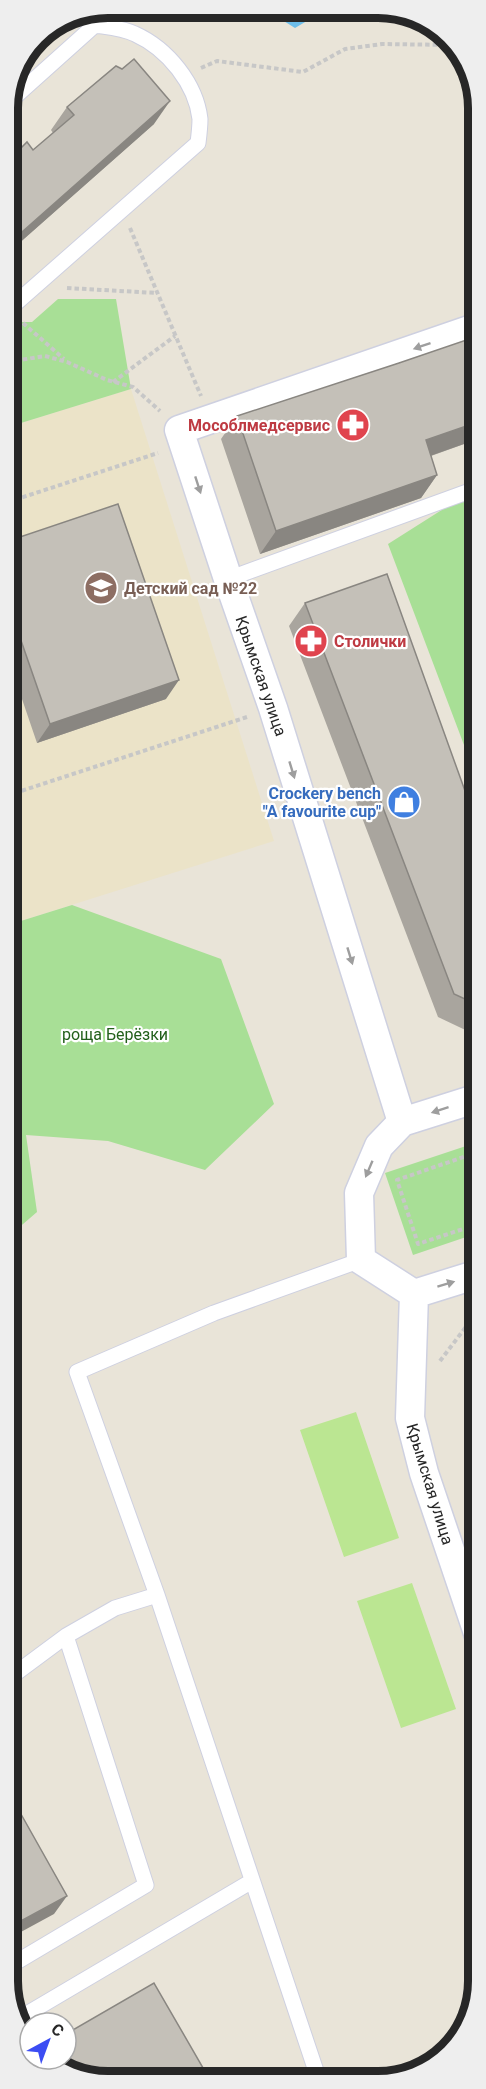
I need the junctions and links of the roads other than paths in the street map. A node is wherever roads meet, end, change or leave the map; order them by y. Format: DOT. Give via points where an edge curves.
graph roads {
  1 [pos="20,93"];
  2 [pos="18,301"];
  3 [pos="468,330"];
  4 [pos="468,490"];
  5 [pos="228,579"];
  6 [pos="468,1101"];
  7 [pos="402,1122"];
  8 [pos="361,1260"];
  9 [pos="468,1277"];
  10 [pos="414,1294"];
  11 [pos="157,1595"];
  12 [pos="468,1603"];
  13 [pos="66,1636"];
  14 [pos="18,1672"];
  15 [pos="252,1881"];
  16 [pos="18,1961"];
  17 [pos="32,2011"];
  18 [pos="316,2071"];
  1 -- 2 [label="lane" via="95,25 115,28 155,45 184,76 194,94 200,120 198,143"];
  3 -- 5 [label="street, Крымская улица, one-way" via="210,418 182,437"];
  4 -- 5 [label="lane"];
  5 -- 7 [label="street, Крымская улица, one-way" via="273,708"];
  6 -- 7 [label="street, one-way"];
  7 -- 8 [label="street, one-way" via="379,1146 359,1192"];
  8 -- 10 [label="street"];
  8 -- 11 [label="lane" via="214,1313 77,1372"];
  10 -- 9 [label="street, one-way"];
  10 -- 12 [label="street, Крымская улица" via="410,1418 424,1473"];
  11 -- 13 [label="lane" via="115,1608"];
  11 -- 15 [label="lane"];
  13 -- 14 [label="lane"];
  13 -- 16 [label="lane" via="146,1884"];
  15 -- 17 [label="lane"];
  15 -- 18 [label="lane"];
}
